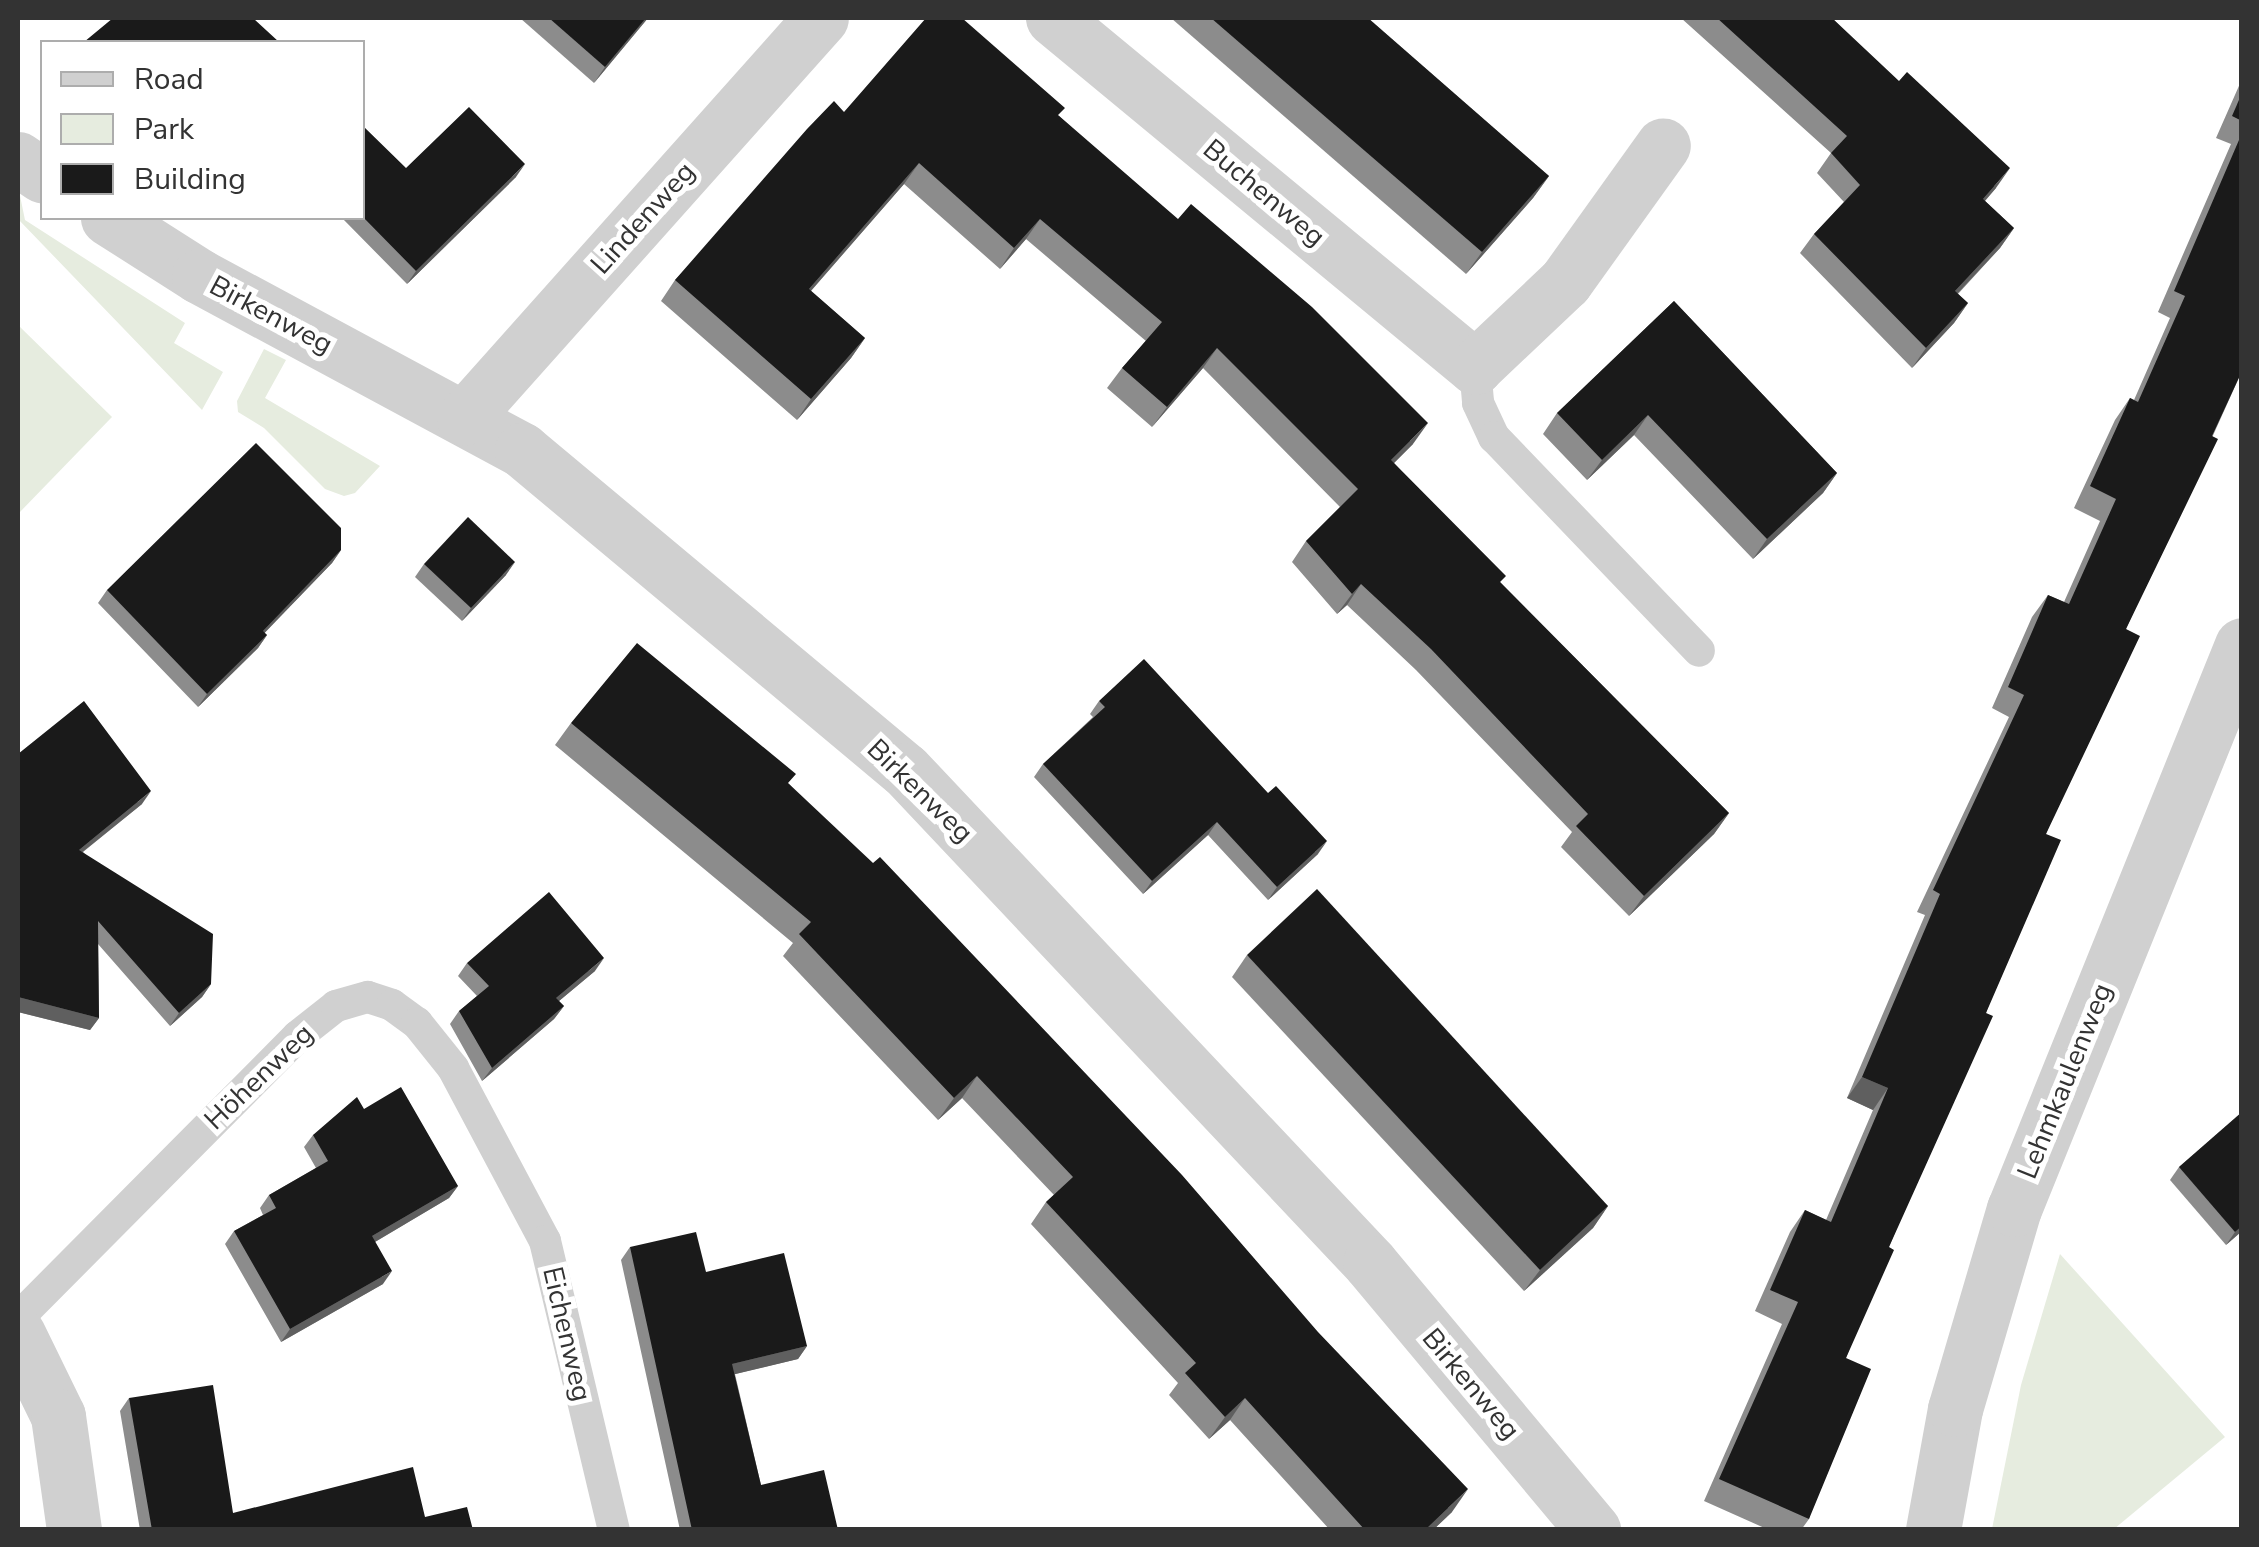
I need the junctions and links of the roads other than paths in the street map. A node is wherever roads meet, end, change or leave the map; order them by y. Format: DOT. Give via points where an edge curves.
graph roads {
  1 [pos="821,18"];
  2 [pos="1053,18"];
  3 [pos="1663,145"];
  4 [pos="18,159"];
  5 [pos="40,174"];
  6 [pos="111,220"];
  7 [pos="1475,368"];
  8 [pos="464,418"];
  9 [pos="2242,646"];
  10 [pos="1699,651"];
  11 [pos="494,1148"];
  12 [pos="18,1318"];
  13 [pos="18,1334"];
  14 [pos="74,1530"];
  15 [pos="614,1530"];
  16 [pos="1593,1530"];
  17 [pos="1933,1530"];
  1 -- 8 [label="street, Lindenweg"];
  2 -- 7 [label="street, Buchenweg"];
  3 -- 7 [label="street" via="1565,282"];
  4 -- 5 [label="street"];
  6 -- 8 [label="street, Birkenweg" via="199,276"];
  7 -- 10 [label="lane" via="1478,403 1494,437"];
  8 -- 16 [label="street, Birkenweg" via="522,450 905,770 1370,1262"];
  9 -- 17 [label="street, Lehmkaulenweg" via="2014,1209 1955,1409"];
  11 -- 12 [label="lane, Höhenweg" via="454,1068 418,1023 368,998 336,1006 298,1036"];
  11 -- 15 [label="lane, Eichenweg" via="545,1241"];
  13 -- 14 [label="street" via="58,1416"];
}
